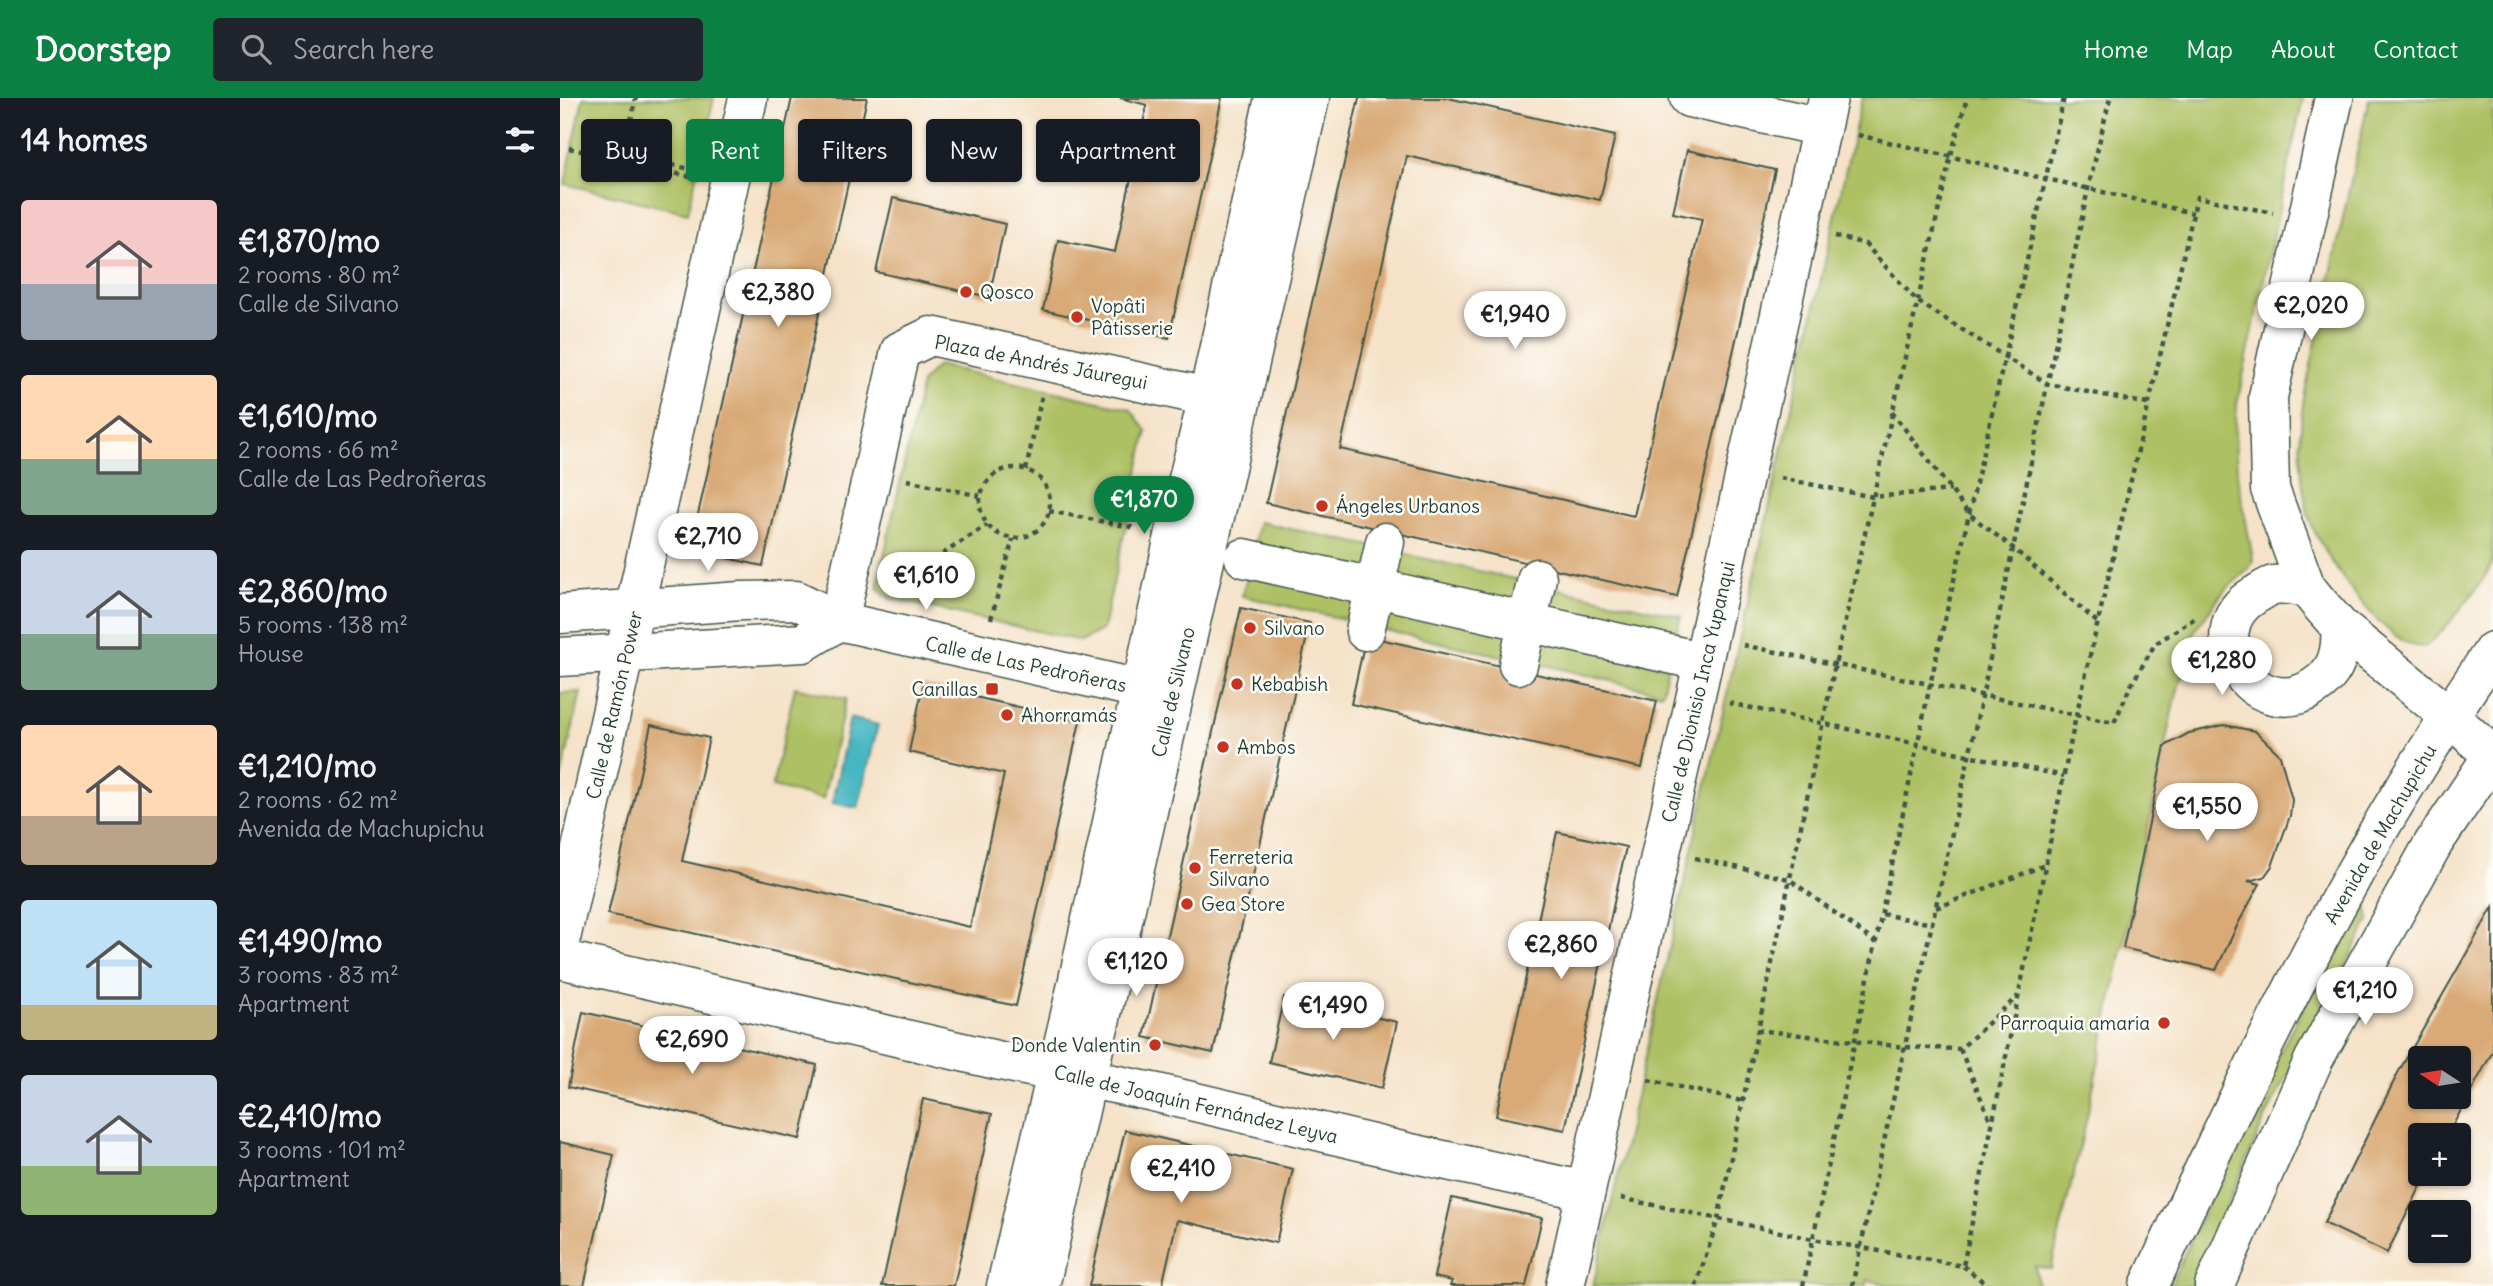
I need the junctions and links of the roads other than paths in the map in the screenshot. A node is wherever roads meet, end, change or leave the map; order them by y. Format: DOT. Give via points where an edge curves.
graph roads {
  1 [pos="748,98"];
  2 [pos="1274,98"];
  3 [pos="1310,98"];
  4 [pos="1689,98"];
  5 [pos="2334,98"];
  6 [pos="1834,120"];
  7 [pos="1208,397"];
  8 [pos="1384,542"];
  9 [pos="1244,558"];
  10 [pos="1537,578"];
  11 [pos="1374,587"];
  12 [pos="2306,587"];
  13 [pos="636,608"];
  14 [pos="560,614"];
  15 [pos="839,621"];
  16 [pos="1527,622"];
  17 [pos="2340,627"];
  18 [pos="1365,631"];
  19 [pos="2493,651"];
  20 [pos="624,653"];
  21 [pos="560,657"];
  22 [pos="1687,658"];
  23 [pos="1518,665"];
  24 [pos="1157,693"];
  25 [pos="2455,722"];
  26 [pos="2493,755"];
  27 [pos="2385,932"];
  28 [pos="560,943"];
  29 [pos="560,959"];
  30 [pos="1072,1075"];
  31 [pos="1600,1194"];
  32 [pos="1006,1286"];
  33 [pos="1041,1286"];
  34 [pos="1565,1286"];
  35 [pos="2149,1286"];
  36 [pos="2214,1286"];
  1 -- 13 [label="street, Calle de Ramón Power"];
  2 -- 7 [label="street, Calle de Silvano"];
  3 -- 24 [label="street, Calle de Silvano" via="1225,477"];
  4 -- 6 [label="street"];
  5 -- 12 [label="street" via="2269,397 2270,489"];
  6 -- 31 [label="street, Calle de Dionisio Inca Yupanqui" via="1717,606"];
  7 -- 15 [label="street, Plaza de Andrés Jáuregui" via="931,336 900,351"];
  7 -- 24 [label="street, Calle de Silvano" via="1174,536"];
  8 -- 11 [label="street"];
  9 -- 11 [label="street"];
  10 -- 16 [label="street"];
  11 -- 16 [label="street"];
  11 -- 18 [label="street"];
  12 -- 17 [label="street"];
  12 -- 17 [label="street" via="2273,585 2244,601 2233,618 2229,637 2231,656 2240,673 2253,687 2271,694 2290,696 2308,691 2324,681 2336,665"];
  13 -- 14 [label="street, Calle de Las Pedroñeras"];
  13 -- 15 [label="street, Calle de Las Pedroñeras" via="796,600"];
  13 -- 20 [label="street, Calle de Ramón Power"];
  15 -- 20 [label="street" via="803,643"];
  15 -- 24 [label="street, Calle de Las Pedroñeras"];
  16 -- 22 [label="street"];
  16 -- 23 [label="street"];
  17 -- 25 [label="street"];
  19 -- 25 [label="street, Avenida de Machupichu"];
  20 -- 21 [label="street"];
  20 -- 28 [label="street, Calle de Ramón Power"];
  24 -- 30 [label="street, Calle de Silvano"];
  25 -- 26 [label="street"];
  25 -- 27 [label="street, Avenida de Machupichu" via="2462,755 2446,789 2379,894"];
  25 -- 35 [label="street, Avenida de Machupichu" via="2355,871 2243,1085"];
  26 -- 27 [label="street" via="2433,844"];
  27 -- 36 [label="street" via="2314,1059"];
  29 -- 30 [label="street, Calle de Joaquín Fernández Leyva"];
  30 -- 31 [label="street, Calle de Joaquín Fernández Leyva"];
  30 -- 32 [label="street, Calle de Silvano"];
  30 -- 33 [label="street, Calle de Silvano"];
  31 -- 34 [label="street, Calle de Dionisio Inca Yupanqui"];
}
